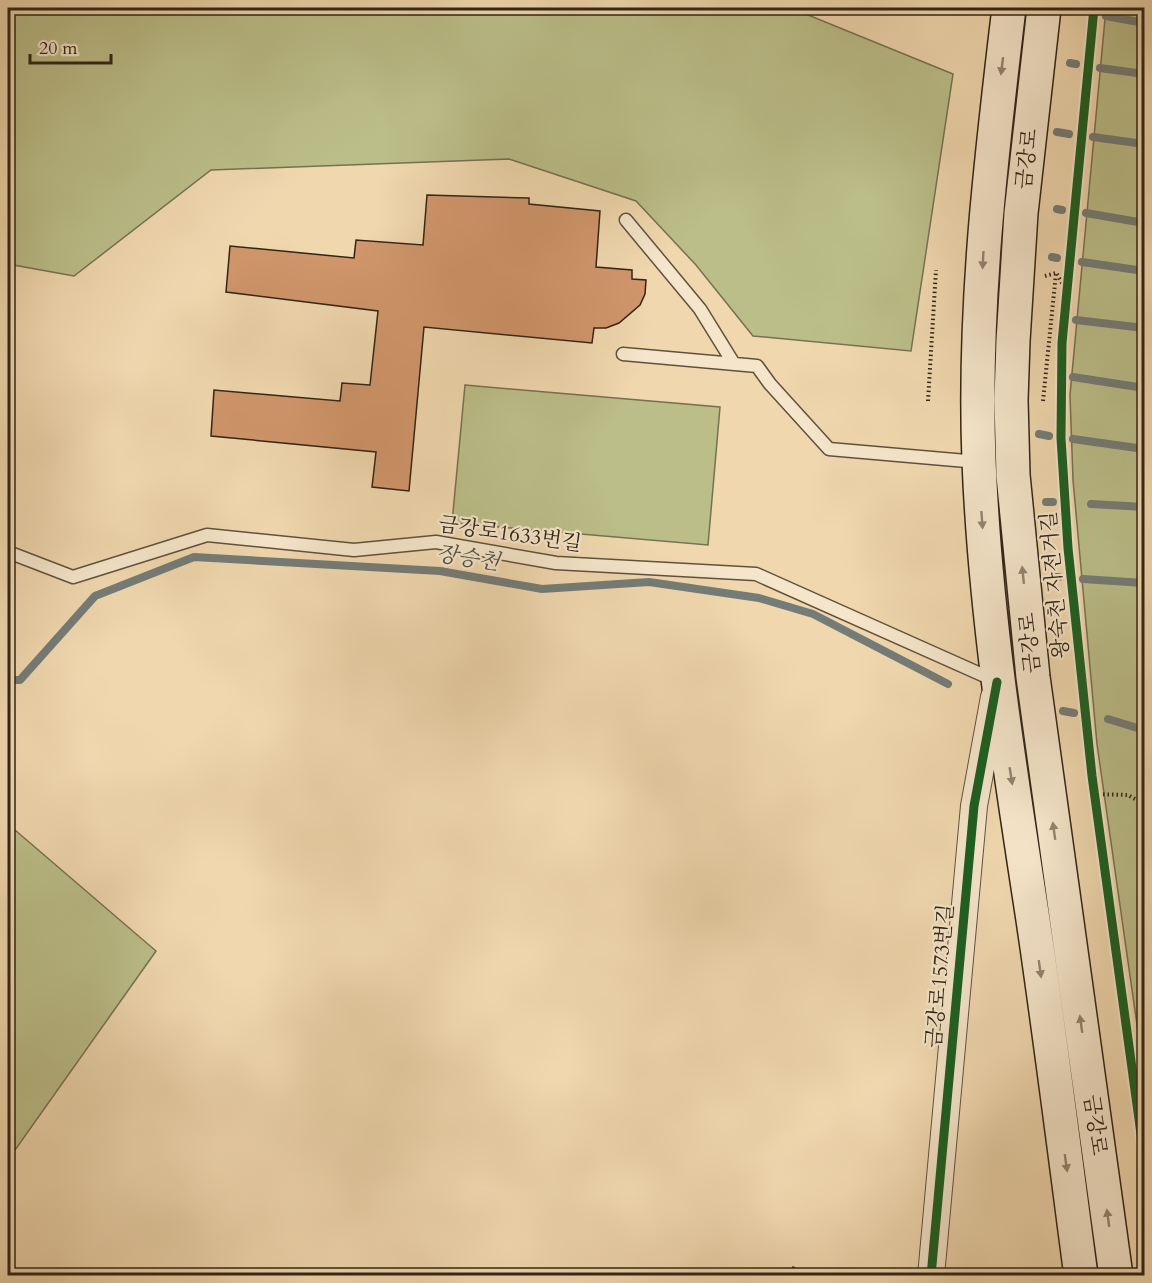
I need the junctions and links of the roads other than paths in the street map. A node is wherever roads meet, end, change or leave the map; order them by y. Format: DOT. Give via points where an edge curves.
graph roads {
  1 [pos="1009,8"];
  2 [pos="1044,8"];
  3 [pos="626,220"];
  4 [pos="623,354"];
  5 [pos="734,364"];
  6 [pos="979,462"];
  7 [pos="8,552"];
  8 [pos="997,682"];
  9 [pos="931,1275"];
  10 [pos="1081,1275"];
  11 [pos="1116,1275"];
  1 -- 6 [label="main road, 금강로, one-way" via="984,226"];
  11 -- 2 [label="main road, 금강로, one-way" via="1033,677 1013,475 1011,400 1021,213"];
  3 -- 5 [label="lane" via="700,309"];
  4 -- 5 [label="lane"];
  5 -- 6 [label="lane" via="757,366 829,449"];
  6 -- 8 [label="main road, 금강로, one-way"];
  7 -- 8 [label="lane, 금강로1633번길" via="73,577 207,535 354,550 436,542 556,563 756,574"];
  8 -- 9 [label="street, 금강로1573번길" via="974,806"];
  8 -- 10 [label="main road, 금강로, one-way"];
}
